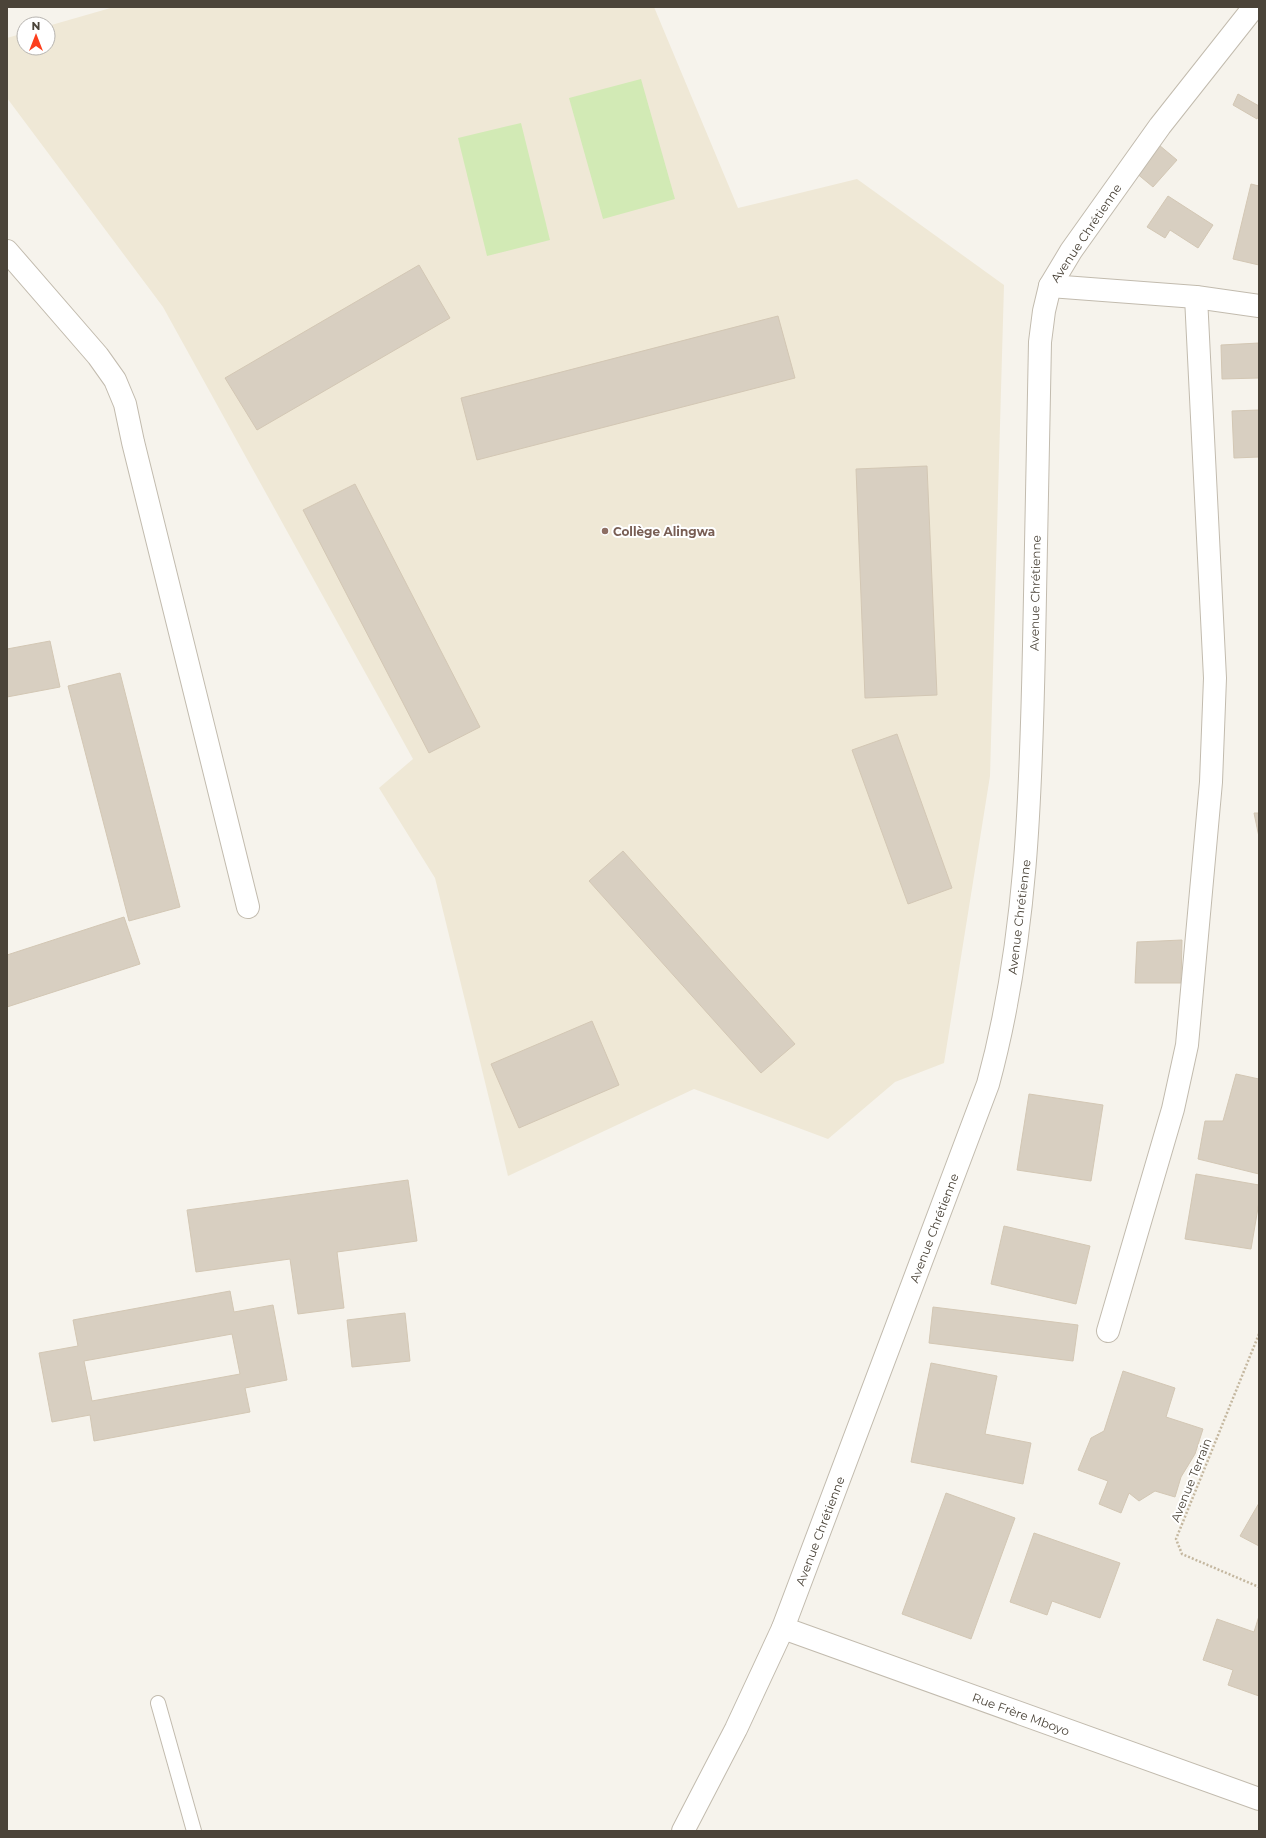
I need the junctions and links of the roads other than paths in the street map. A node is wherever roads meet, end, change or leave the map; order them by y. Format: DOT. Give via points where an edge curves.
graph roads {
  1 [pos="1254,7"];
  2 [pos="7,251"];
  3 [pos="1050,286"];
  4 [pos="1196,297"];
  5 [pos="1259,306"];
  6 [pos="248,907"];
  7 [pos="1108,1331"];
  8 [pos="783,1628"];
  9 [pos="158,1703"];
  10 [pos="1259,1799"];
  11 [pos="194,1831"];
  12 [pos="683,1831"];
  1 -- 3 [label="street, Avenue Chrétienne" via="1160,126 1071,251"];
  2 -- 6 [label="street" via="98,356 115,380 125,404"];
  3 -- 4 [label="street"];
  3 -- 8 [label="street, Avenue Chrétienne" via="1040,342 1032,753 1026,866 1001,1037 988,1084"];
  4 -- 5 [label="street"];
  4 -- 7 [label="street" via="1215,678 1212,782 1187,1045 1173,1109"];
  8 -- 10 [label="street, Rue Frère Mboyo"];
  8 -- 12 [label="street, Avenue Chrétienne" via="736,1729"];
  9 -- 11 [label="lane"];
}
